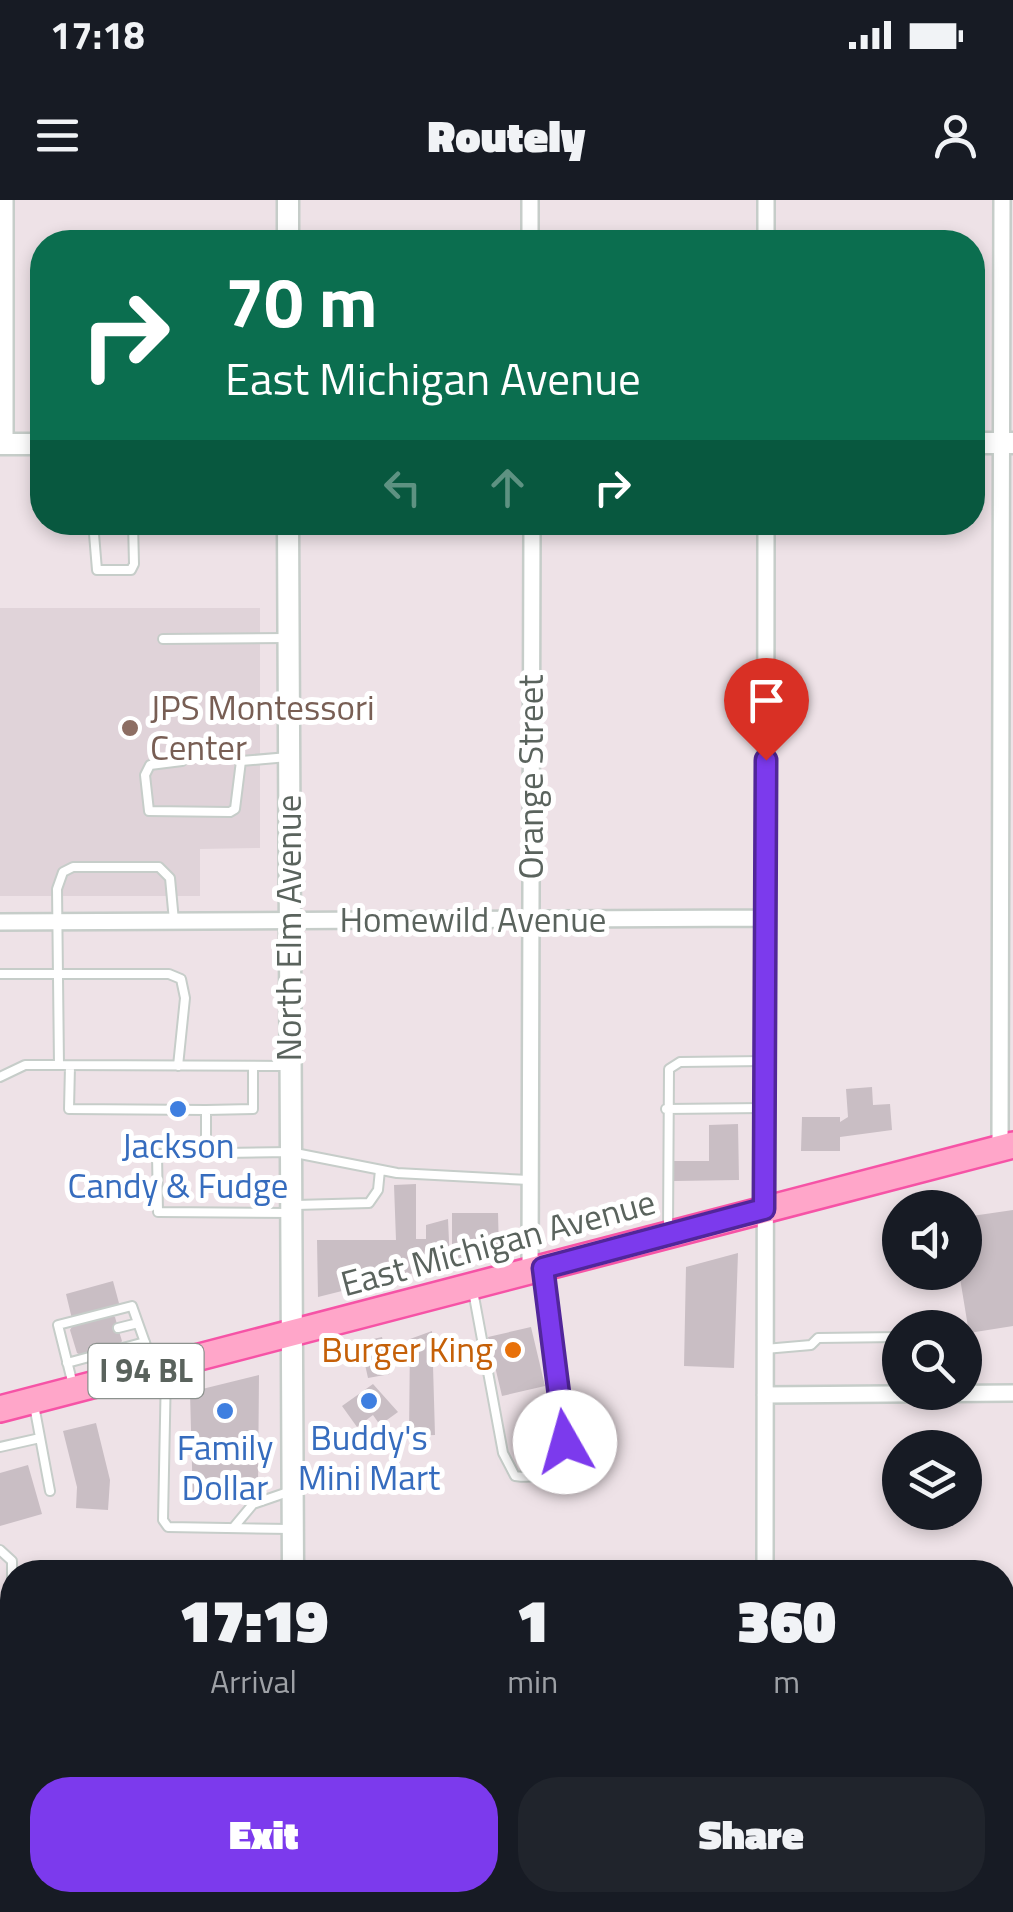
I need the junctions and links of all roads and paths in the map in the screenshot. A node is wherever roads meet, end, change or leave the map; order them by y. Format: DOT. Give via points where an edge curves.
graph roads {
  1 [pos="4,200"];
  2 [pos="288,200"];
  3 [pos="530,200"];
  4 [pos="766,200"];
  5 [pos="1002,200"];
  6 [pos="288,230"];
  7 [pos="530,230"];
  8 [pos="766,230"];
  9 [pos="1008,443"];
  10 [pos="3,444"];
  11 [pos="30,444"];
  12 [pos="94,535"];
  13 [pos="133,535"];
  14 [pos="288,535"];
  15 [pos="532,535"];
  16 [pos="766,535"];
  17 [pos="288,638"];
  18 [pos="163,639"];
  19 [pos="288,757"];
  20 [pos="182,761"];
  21 [pos="766,918"];
  22 [pos="288,920"];
  23 [pos="530,920"];
  24 [pos="174,921"];
  25 [pos="0,922"];
  26 [pos="57,922"];
  27 [pos="0,974"];
  28 [pos="58,975"];
  29 [pos="1007,984"];
  30 [pos="765,1060"];
  31 [pos="59,1065"];
  32 [pos="70,1066"];
  33 [pos="178,1066"];
  34 [pos="253,1066"];
  35 [pos="290,1066"];
  36 [pos="0,1077"];
  37 [pos="765,1108"];
  38 [pos="666,1109"];
  39 [pos="206,1110"];
  40 [pos="1007,1146"];
  41 [pos="290,1152"];
  42 [pos="206,1153"];
  43 [pos="380,1170"];
  44 [pos="530,1180"];
  45 [pos="291,1209"];
  46 [pos="764,1209"];
  47 [pos="668,1235"];
  48 [pos="536,1269"];
  49 [pos="472,1286"];
  50 [pos="138,1323"];
  51 [pos="118,1328"];
  52 [pos="292,1334"];
  53 [pos="882,1337"];
  54 [pos="73,1340"];
  55 [pos="144,1342"];
  56 [pos="62,1343"];
  57 [pos="765,1350"];
  58 [pos="67,1363"];
  59 [pos="160,1368"];
  60 [pos="74,1390"];
  61 [pos="882,1393"];
  62 [pos="982,1393"];
  63 [pos="1013,1393"];
  64 [pos="765,1394"];
  65 [pos="33,1400"];
  66 [pos="0,1409"];
  67 [pos="40,1438"];
  68 [pos="0,1447"];
  69 [pos="50,1491"];
  70 [pos="292,1491"];
  71 [pos="233,1528"];
  72 [pos="292,1530"];
  73 [pos="292,1560"];
  74 [pos="764,1560"];
  1 -- 10 [label="street"];
  2 -- 6 [label="street"];
  3 -- 7 [label="street"];
  4 -- 8 [label="street"];
  5 -- 9 [label="street"];
  9 -- 29 [label="street"];
  10 -- 11 [label="street"];
  12 -- 13 [label="lane" via="97,570 105,573 131,570"];
  14 -- 17 [label="street, North Elm Avenue"];
  15 -- 23 [label="street, Orange Street"];
  16 -- 21 [label="street"];
  17 -- 18 [label="lane"];
  17 -- 19 [label="street, North Elm Avenue"];
  19 -- 20 [label="lane" via="241,761 230,812 149,810 150,765"];
  19 -- 22 [label="street, North Elm Avenue"];
  21 -- 23 [label="street, Homewild Avenue"];
  21 -- 30 [label="street"];
  22 -- 23 [label="street, Homewild Avenue"];
  22 -- 24 [label="street, Homewild Avenue"];
  22 -- 35 [label="street, North Elm Avenue"];
  23 -- 44 [label="street, Orange Street"];
  24 -- 26 [label="street, Homewild Avenue"];
  24 -- 26 [label="lane" via="170,878 149,866 63,872 56,888"];
  25 -- 26 [label="street, Homewild Avenue"];
  26 -- 28 [label="lane"];
  27 -- 28 [label="lane"];
  28 -- 31 [label="lane"];
  28 -- 33 [label="lane" via="181,979"];
  29 -- 40 [label="street"];
  30 -- 37 [label="street"];
  30 -- 38 [label="lane" via="672,1064"];
  31 -- 32 [label="lane"];
  31 -- 36 [label="lane" via="25,1064"];
  32 -- 33 [label="lane"];
  32 -- 39 [label="lane" via="69,1110"];
  33 -- 34 [label="lane"];
  34 -- 35 [label="lane"];
  34 -- 39 [label="lane" via="253,1109"];
  35 -- 41 [label="street, North Elm Avenue"];
  37 -- 38 [label="lane"];
  37 -- 46 [label="street"];
  38 -- 47 [label="lane"];
  39 -- 42 [label="lane"];
  40 -- 46 [label="main road, East Michigan Avenue / I 94 BL"];
  41 -- 42 [label="lane"];
  41 -- 43 [label="lane"];
  41 -- 45 [label="street, North Elm Avenue"];
  42 -- 45 [label="lane" via="157,1154 158,1212"];
  43 -- 44 [label="lane"];
  43 -- 45 [label="lane" via="369,1204"];
  44 -- 48 [label="street, Orange Street"];
  45 -- 52 [label="street, North Elm Avenue"];
  46 -- 47 [label="main road, East Michigan Avenue / I 94 BL"];
  46 -- 57 [label="street"];
  47 -- 48 [label="main road, East Michigan Avenue / I 94 BL"];
  48 -- 49 [label="main road, East Michigan Avenue / I 94 BL"];
  48 -- 49 [label="lane" via="565,1442 552,1472 530,1478 514,1476 504,1454"];
  49 -- 52 [label="main road, East Michigan Avenue / I 94 BL"];
  50 -- 51 [label="lane"];
  50 -- 55 [label="lane"];
  50 -- 56 [label="lane" via="132,1306 58,1325"];
  52 -- 59 [label="main road, East Michigan Avenue / I 94 BL"];
  52 -- 70 [label="street, North Elm Avenue"];
  53 -- 57 [label="lane" via="818,1338 811,1345"];
  54 -- 56 [label="lane"];
  55 -- 58 [label="lane"];
  55 -- 59 [label="lane"];
  56 -- 58 [label="lane"];
  57 -- 64 [label="street"];
  58 -- 60 [label="lane"];
  59 -- 60 [label="main road, East Michigan Avenue / I 94 BL"];
  59 -- 71 [label="lane" via="162,1520 168,1527"];
  60 -- 65 [label="main road, East Michigan Avenue / I 94 BL"];
  61 -- 64 [label="street"];
  62 -- 63 [label="street"];
  64 -- 74 [label="street"];
  65 -- 66 [label="main road, East Michigan Avenue / I 94 BL"];
  65 -- 67 [label="lane"];
  67 -- 68 [label="lane"];
  67 -- 69 [label="lane"];
  70 -- 71 [label="lane" via="253,1504"];
  70 -- 72 [label="street, North Elm Avenue"];
  71 -- 72 [label="lane"];
  72 -- 73 [label="street, North Elm Avenue"];
}
